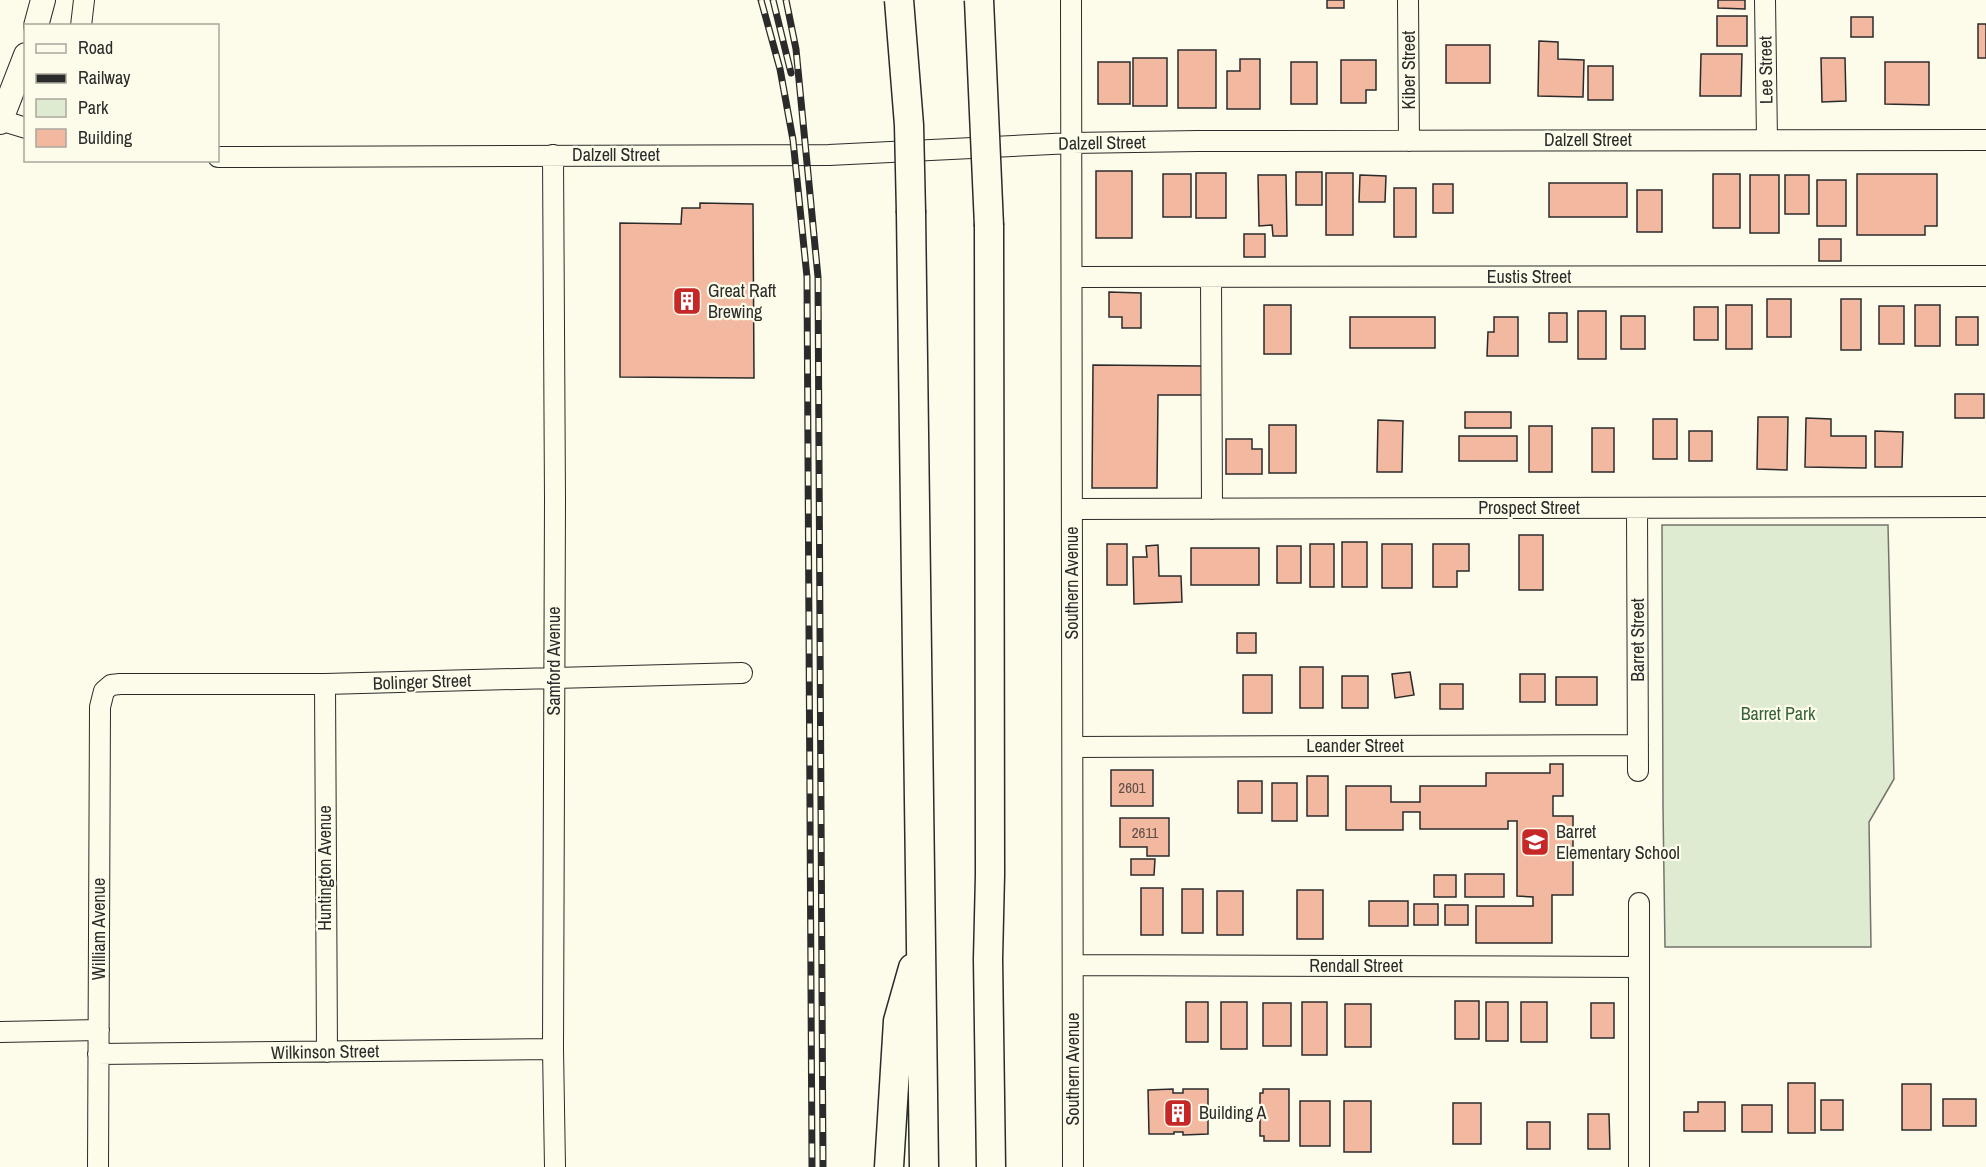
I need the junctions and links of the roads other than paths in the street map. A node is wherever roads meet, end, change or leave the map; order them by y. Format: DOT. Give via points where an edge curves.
graph roads {
  1 [pos="43,0"];
  2 [pos="84,0"];
  3 [pos="899,0"];
  4 [pos="979,0"];
  5 [pos="1071,0"];
  6 [pos="1408,0"];
  7 [pos="1766,0"];
  8 [pos="37,24"];
  9 [pos="81,24"];
  10 [pos="24,60"];
  11 [pos="0,121"];
  12 [pos="24,127"];
  13 [pos="1767,140"];
  14 [pos="1986,140"];
  15 [pos="1409,141"];
  16 [pos="1072,143"];
  17 [pos="553,155"];
  18 [pos="219,157"];
  19 [pos="1986,276"];
  20 [pos="1072,277"];
  21 [pos="1211,277"];
  22 [pos="1986,507"];
  23 [pos="1637,508"];
  24 [pos="1072,509"];
  25 [pos="1212,509"];
  26 [pos="742,673"];
  27 [pos="554,678"];
  28 [pos="325,684"];
  29 [pos="104,691"];
  30 [pos="1638,745"];
  31 [pos="1073,747"];
  32 [pos="1638,771"];
  33 [pos="1639,903"];
  34 [pos="922,938"];
  35 [pos="988,959"];
  36 [pos="1073,965"];
  37 [pos="1639,967"];
  38 [pos="99,1030"];
  39 [pos="0,1032"];
  40 [pos="553,1049"];
  41 [pos="327,1052"];
  42 [pos="98,1054"];
  43 [pos="98,1167"];
  44 [pos="555,1167"];
  45 [pos="889,1167"];
  46 [pos="924,1167"];
  47 [pos="991,1167"];
  48 [pos="1011,1167"];
  49 [pos="1073,1167"];
  50 [pos="1639,1167"];
  1 -- 8 [label="main road"];
  2 -- 9 [label="street"];
  3 -- 34 [label="highway, bridge" via="909,125"];
  4 -- 35 [label="highway, bridge" via="989,226"];
  5 -- 16 [label="street, Southern Avenue"];
  6 -- 15 [label="street, Kiber Street"];
  7 -- 13 [label="street, Lee Street"];
  10 -- 11 [label="main road"];
  11 -- 12 [label="street"];
  13 -- 14 [label="street, Dalzell Street"];
  13 -- 15 [label="street, Dalzell Street"];
  15 -- 16 [label="street, Dalzell Street"];
  16 -- 17 [label="street, Dalzell Street" via="829,155"];
  16 -- 20 [label="street, Southern Avenue"];
  17 -- 18 [label="street, Dalzell Street"];
  17 -- 27 [label="street, Samford Avenue"];
  19 -- 21 [label="street, Eustis Street"];
  20 -- 21 [label="street, Eustis Street"];
  20 -- 24 [label="street, Southern Avenue"];
  21 -- 25 [label="street"];
  22 -- 23 [label="street, Prospect Street"];
  23 -- 25 [label="street, Prospect Street"];
  23 -- 30 [label="street, Barret Street"];
  24 -- 25 [label="street, Prospect Street"];
  24 -- 31 [label="street, Southern Avenue"];
  26 -- 27 [label="street, Bolinger Street"];
  27 -- 28 [label="street, Bolinger Street"];
  27 -- 40 [label="street, Samford Avenue"];
  28 -- 29 [label="street, Bolinger Street" via="120,684"];
  28 -- 41 [label="street, Huntington Avenue"];
  29 -- 38 [label="street, William Avenue" via="100,707"];
  30 -- 31 [label="street, Leander Street"];
  30 -- 32 [label="street, Barret Street"];
  31 -- 36 [label="street, Southern Avenue"];
  33 -- 37 [label="street"];
  34 -- 45 [label="highway" via="898,1021"];
  34 -- 46 [label="highway"];
  35 -- 47 [label="highway"];
  35 -- 48 [label="highway" via="1008,1100"];
  36 -- 37 [label="street, Rendall Street"];
  36 -- 49 [label="street, Southern Avenue"];
  37 -- 50 [label="street"];
  38 -- 39 [label="street"];
  38 -- 42 [label="street, William Avenue"];
  40 -- 41 [label="street, Wilkinson Street"];
  40 -- 44 [label="street, Samford Avenue"];
  41 -- 42 [label="street, Wilkinson Street"];
  42 -- 43 [label="street, William Avenue"];
}
